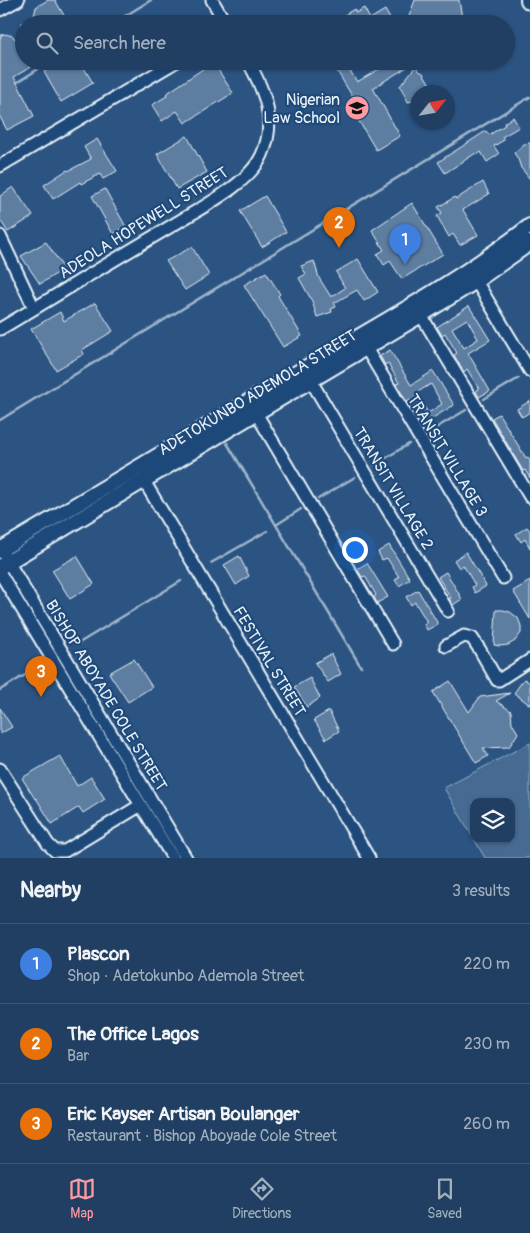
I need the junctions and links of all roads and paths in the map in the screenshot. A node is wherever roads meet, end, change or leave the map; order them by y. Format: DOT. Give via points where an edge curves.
graph roads {
  1 [pos="18,0"];
  2 [pos="212,0"];
  3 [pos="0,10"];
  4 [pos="221,15"];
  5 [pos="162,70"];
  6 [pos="253,70"];
  7 [pos="0,166"];
  8 [pos="529,229"];
  9 [pos="0,236"];
  10 [pos="530,243"];
  11 [pos="476,281"];
  12 [pos="34,308"];
  13 [pos="421,315"];
  14 [pos="0,329"];
  15 [pos="366,348"];
  16 [pos="530,371"];
  17 [pos="311,381"];
  18 [pos="256,413"];
  19 [pos="144,481"];
  20 [pos="530,497"];
  21 [pos="0,550"];
  22 [pos="3,568"];
  23 [pos="503,578"];
  24 [pos="448,611"];
  25 [pos="393,644"];
  26 [pos="446,646"];
  27 [pos="530,660"];
  28 [pos="0,769"];
  29 [pos="141,805"];
  30 [pos="172,858"];
  31 [pos="186,858"];
  32 [pos="369,858"];
  1 -- 3 [label="street"];
  2 -- 4 [label="street"];
  5 -- 7 [label="street"];
  6 -- 12 [label="street, ADEOLA HOPEWELL STREET" via="266,99 269,131 262,156 249,173 231,189 196,211"];
  8 -- 21 [label="main road, ADETOKUNBO ADEMOLA STREET" via="409,306"];
  9 -- 12 [label="street"];
  10 -- 11 [label="main road, ADETOKUNBO ADEMOLA STREET"];
  11 -- 13 [label="main road, ADETOKUNBO ADEMOLA STREET"];
  11 -- 16 [label="street"];
  12 -- 14 [label="street, ADEOLA HOPEWELL STREET"];
  13 -- 15 [label="main road, ADETOKUNBO ADEMOLA STREET"];
  13 -- 20 [label="street"];
  15 -- 17 [label="main road, ADETOKUNBO ADEMOLA STREET"];
  15 -- 23 [label="street, TRANSIT VILLAGE 3"];
  17 -- 18 [label="main road, ADETOKUNBO ADEMOLA STREET"];
  17 -- 24 [label="street, TRANSIT VILLAGE 2"];
  18 -- 19 [label="main road, ADETOKUNBO ADEMOLA STREET"];
  18 -- 25 [label="street"];
  19 -- 22 [label="main road, ADETOKUNBO ADEMOLA STREET"];
  19 -- 32 [label="street, FESTIVAL STREET"];
  21 -- 22 [label="street, BISHOP ABOYADE COLE STREET"];
  22 -- 29 [label="street, BISHOP ABOYADE COLE STREET"];
  22 -- 31 [label="street, BISHOP ABOYADE COLE STREET"];
  26 -- 27 [label="street" via="464,636 472,638 497,680"];
  28 -- 29 [label="street" via="48,844 56,851 65,851"];
  29 -- 30 [label="street, BISHOP ABOYADE COLE STREET"];
}
